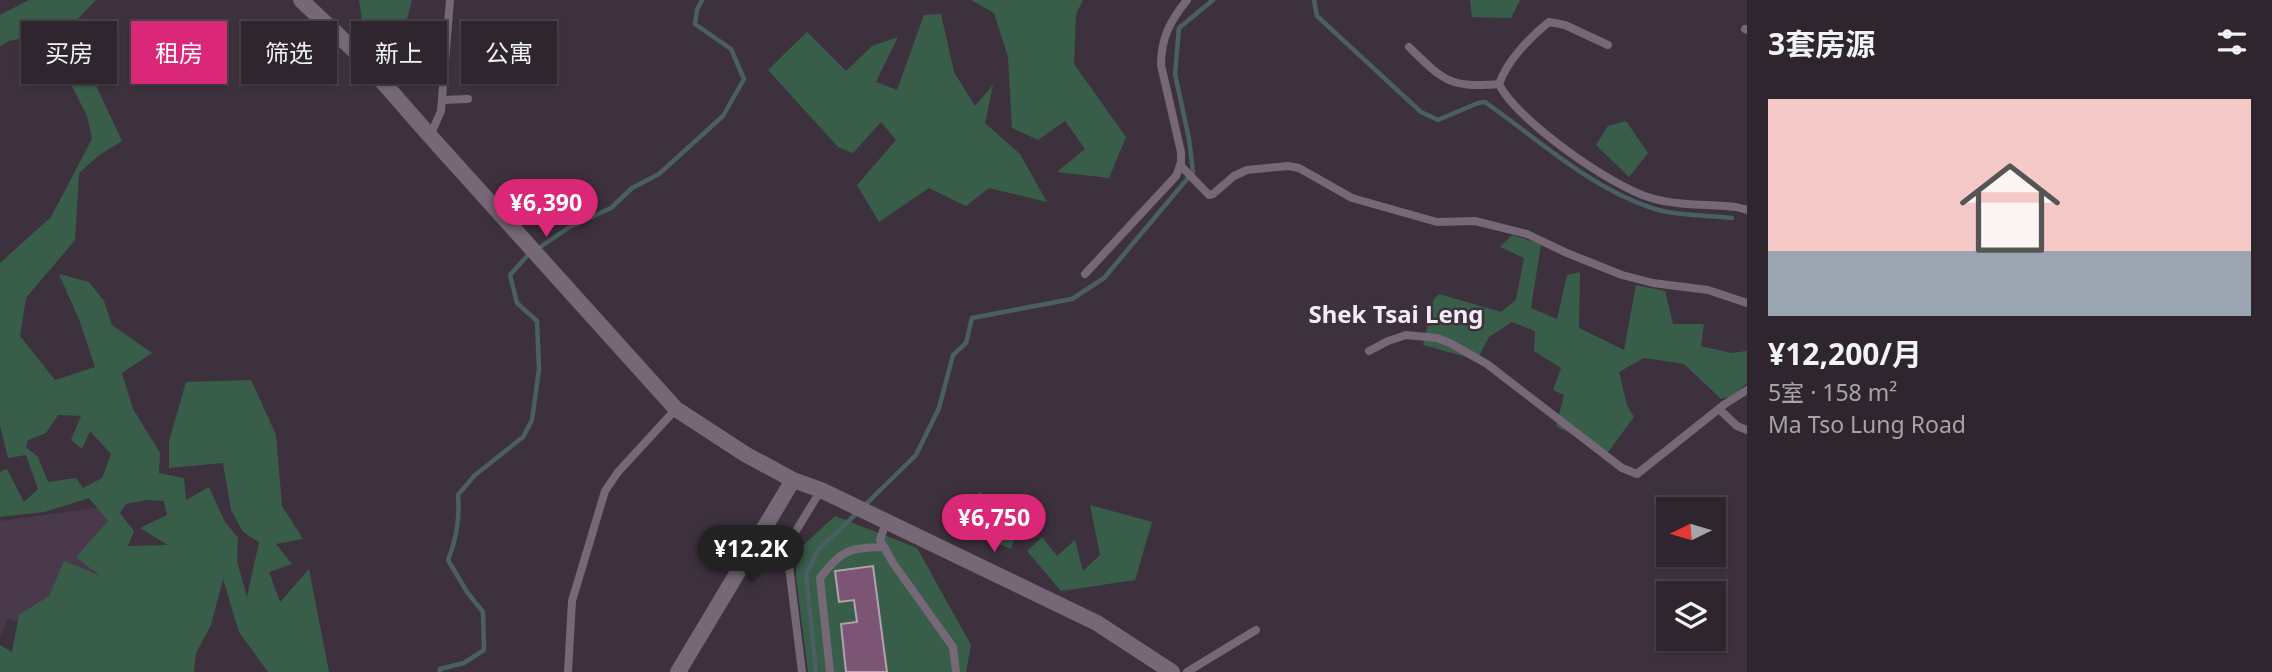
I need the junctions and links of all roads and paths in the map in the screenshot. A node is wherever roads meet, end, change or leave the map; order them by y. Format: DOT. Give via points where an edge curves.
graph roads {
  1 [pos="302,0"];
  2 [pos="450,0"];
  3 [pos="1187,0"];
  4 [pos="1608,46"];
  5 [pos="1409,47"];
  6 [pos="1499,84"];
  7 [pos="468,99"];
  8 [pos="442,100"];
  9 [pos="430,136"];
  10 [pos="1180,165"];
  11 [pos="1747,210"];
  12 [pos="1085,274"];
  13 [pos="1747,303"];
  14 [pos="1369,351"];
  15 [pos="1747,390"];
  16 [pos="676,409"];
  17 [pos="1719,409"];
  18 [pos="1747,430"];
  19 [pos="793,480"];
  20 [pos="821,490"];
  21 [pos="886,522"];
  22 [pos="884,547"];
  23 [pos="1256,630"];
  24 [pos="568,672"];
  25 [pos="678,672"];
  26 [pos="802,672"];
  27 [pos="830,672"];
  28 [pos="956,672"];
  29 [pos="1172,672"];
  30 [pos="1187,672"];
  1 -- 9 [label="street" via="360,56"];
  2 -- 8 [label="lane"];
  3 -- 10 [label="lane" via="1170,22 1161,51"];
  4 -- 6 [label="lane" via="1565,24 1549,22 1510,63"];
  5 -- 6 [label="lane" via="1450,82 1469,87"];
  6 -- 11 [label="lane" via="1534,123 1611,181 1653,199"];
  7 -- 8 [label="lane"];
  8 -- 9 [label="lane"];
  9 -- 16 [label="street"];
  10 -- 12 [label="lane" via="1176,176"];
  10 -- 13 [label="lane" via="1209,195 1240,172 1299,168 1352,198 1437,222 1475,220 1527,234 1622,275 1708,290"];
  14 -- 17 [label="lane" via="1405,335 1450,343 1487,364 1633,474"];
  15 -- 17 [label="lane"];
  16 -- 19 [label="street"];
  16 -- 24 [label="lane" via="618,471 605,492 572,601"];
  17 -- 18 [label="lane"];
  19 -- 20 [label="street"];
  19 -- 25 [label="street"];
  20 -- 21 [label="street"];
  20 -- 26 [label="lane" via="794,534 788,558"];
  21 -- 22 [label="lane" via="880,540"];
  21 -- 29 [label="street" via="1097,623"];
  22 -- 27 [label="lane" via="853,548 832,562 820,578"];
  22 -- 28 [label="lane" via="953,647"];
  23 -- 30 [label="lane"];
}
